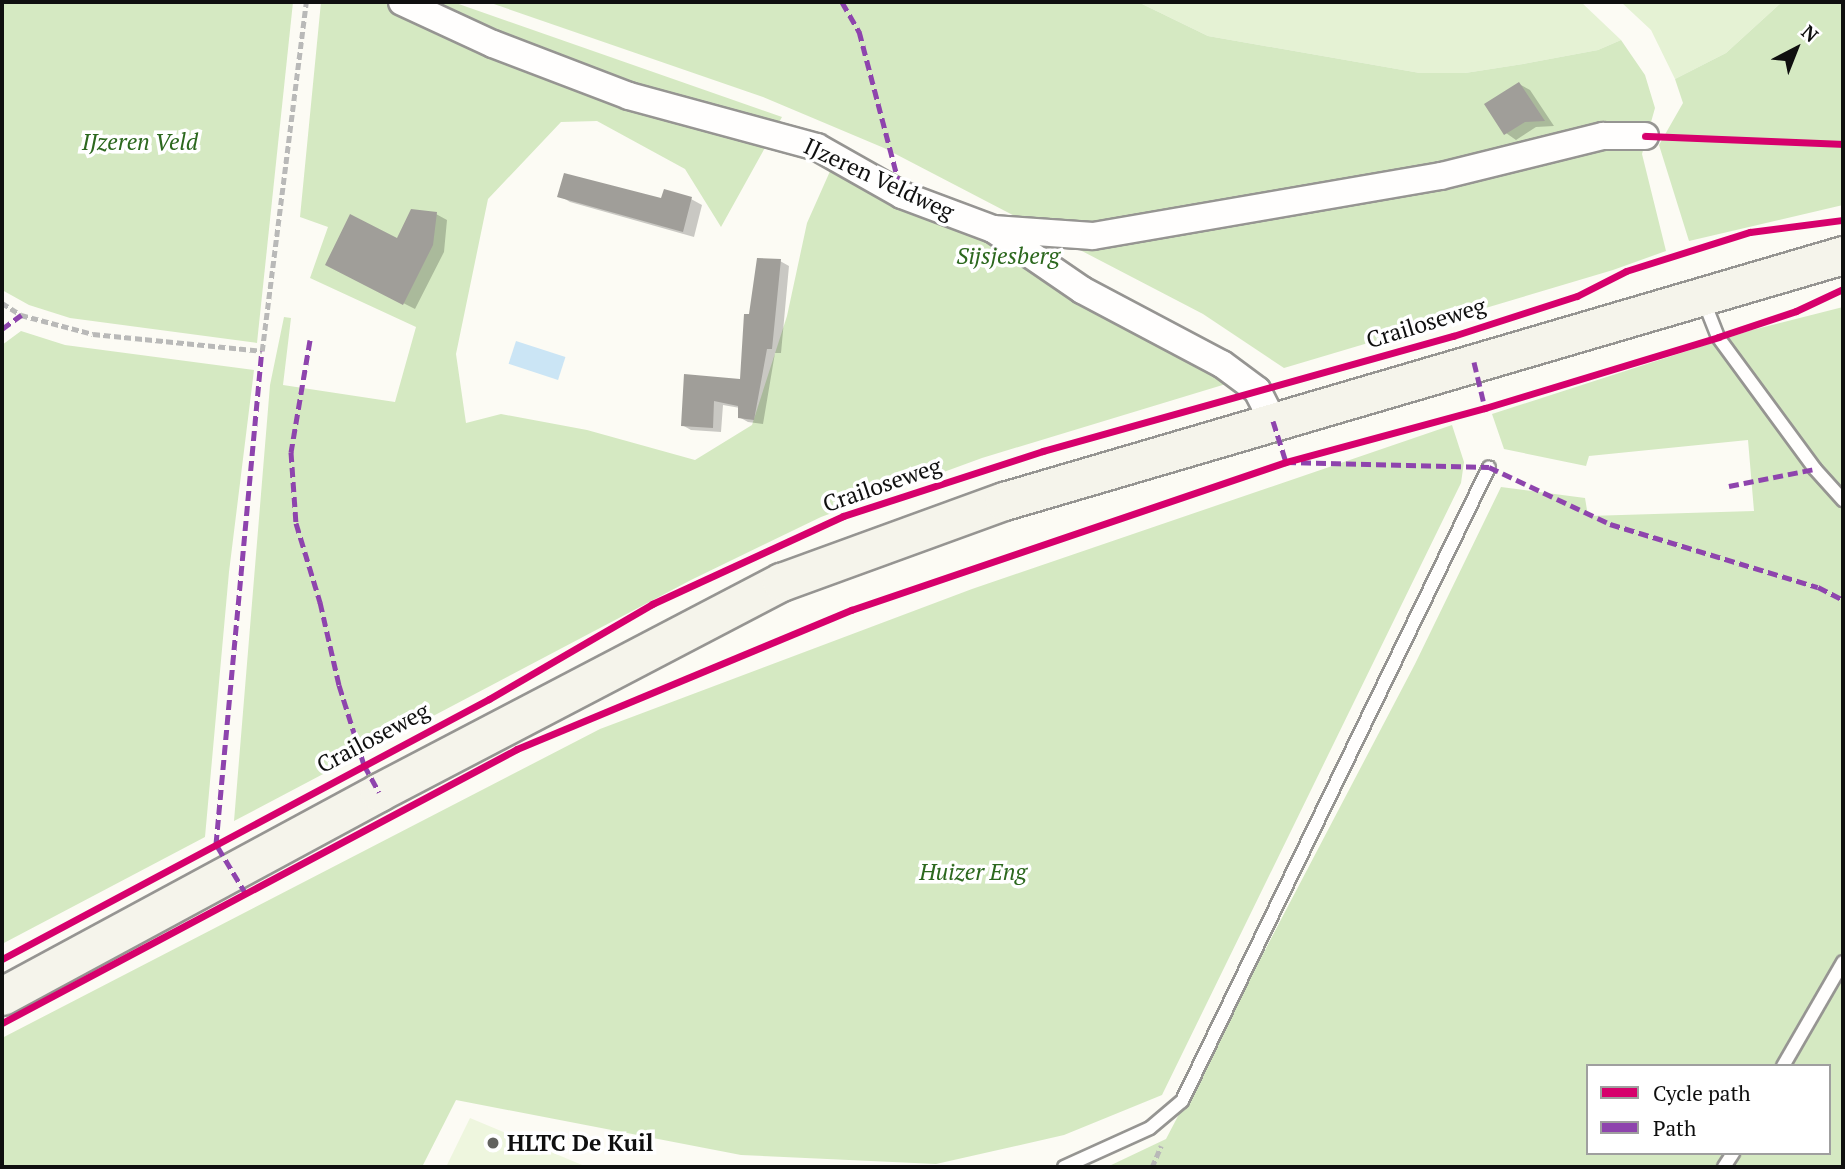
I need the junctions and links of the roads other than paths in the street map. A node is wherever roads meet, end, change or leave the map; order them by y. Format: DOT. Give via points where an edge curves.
graph roads {
  1 [pos="402,2"];
  2 [pos="1646,136"];
  3 [pos="993,229"];
  4 [pos="1843,254"];
  5 [pos="1701,296"];
  6 [pos="1273,421"];
  7 [pos="1489,467"];
  8 [pos="1843,500"];
  9 [pos="1843,962"];
  10 [pos="2,996"];
  11 [pos="1784,1064"];
  12 [pos="1064,1167"];
  1 -- 3 [label="street, IJzeren Veldweg" via="493,44 629,96 817,147 902,195"];
  2 -- 3 [label="street" via="1603,136 1441,176 1093,236"];
  3 -- 6 [label="street, IJzeren Veldweg" via="1082,290 1222,364 1257,390"];
  4 -- 5 [label="main road"];
  5 -- 6 [label="main road"];
  5 -- 8 [label="lane" via="1718,337"];
  6 -- 10 [label="main road" via="1004,501 781,582"];
  7 -- 12 [label="lane" via="1182,1101 1150,1128"];
  9 -- 11 [label="lane"];
}
